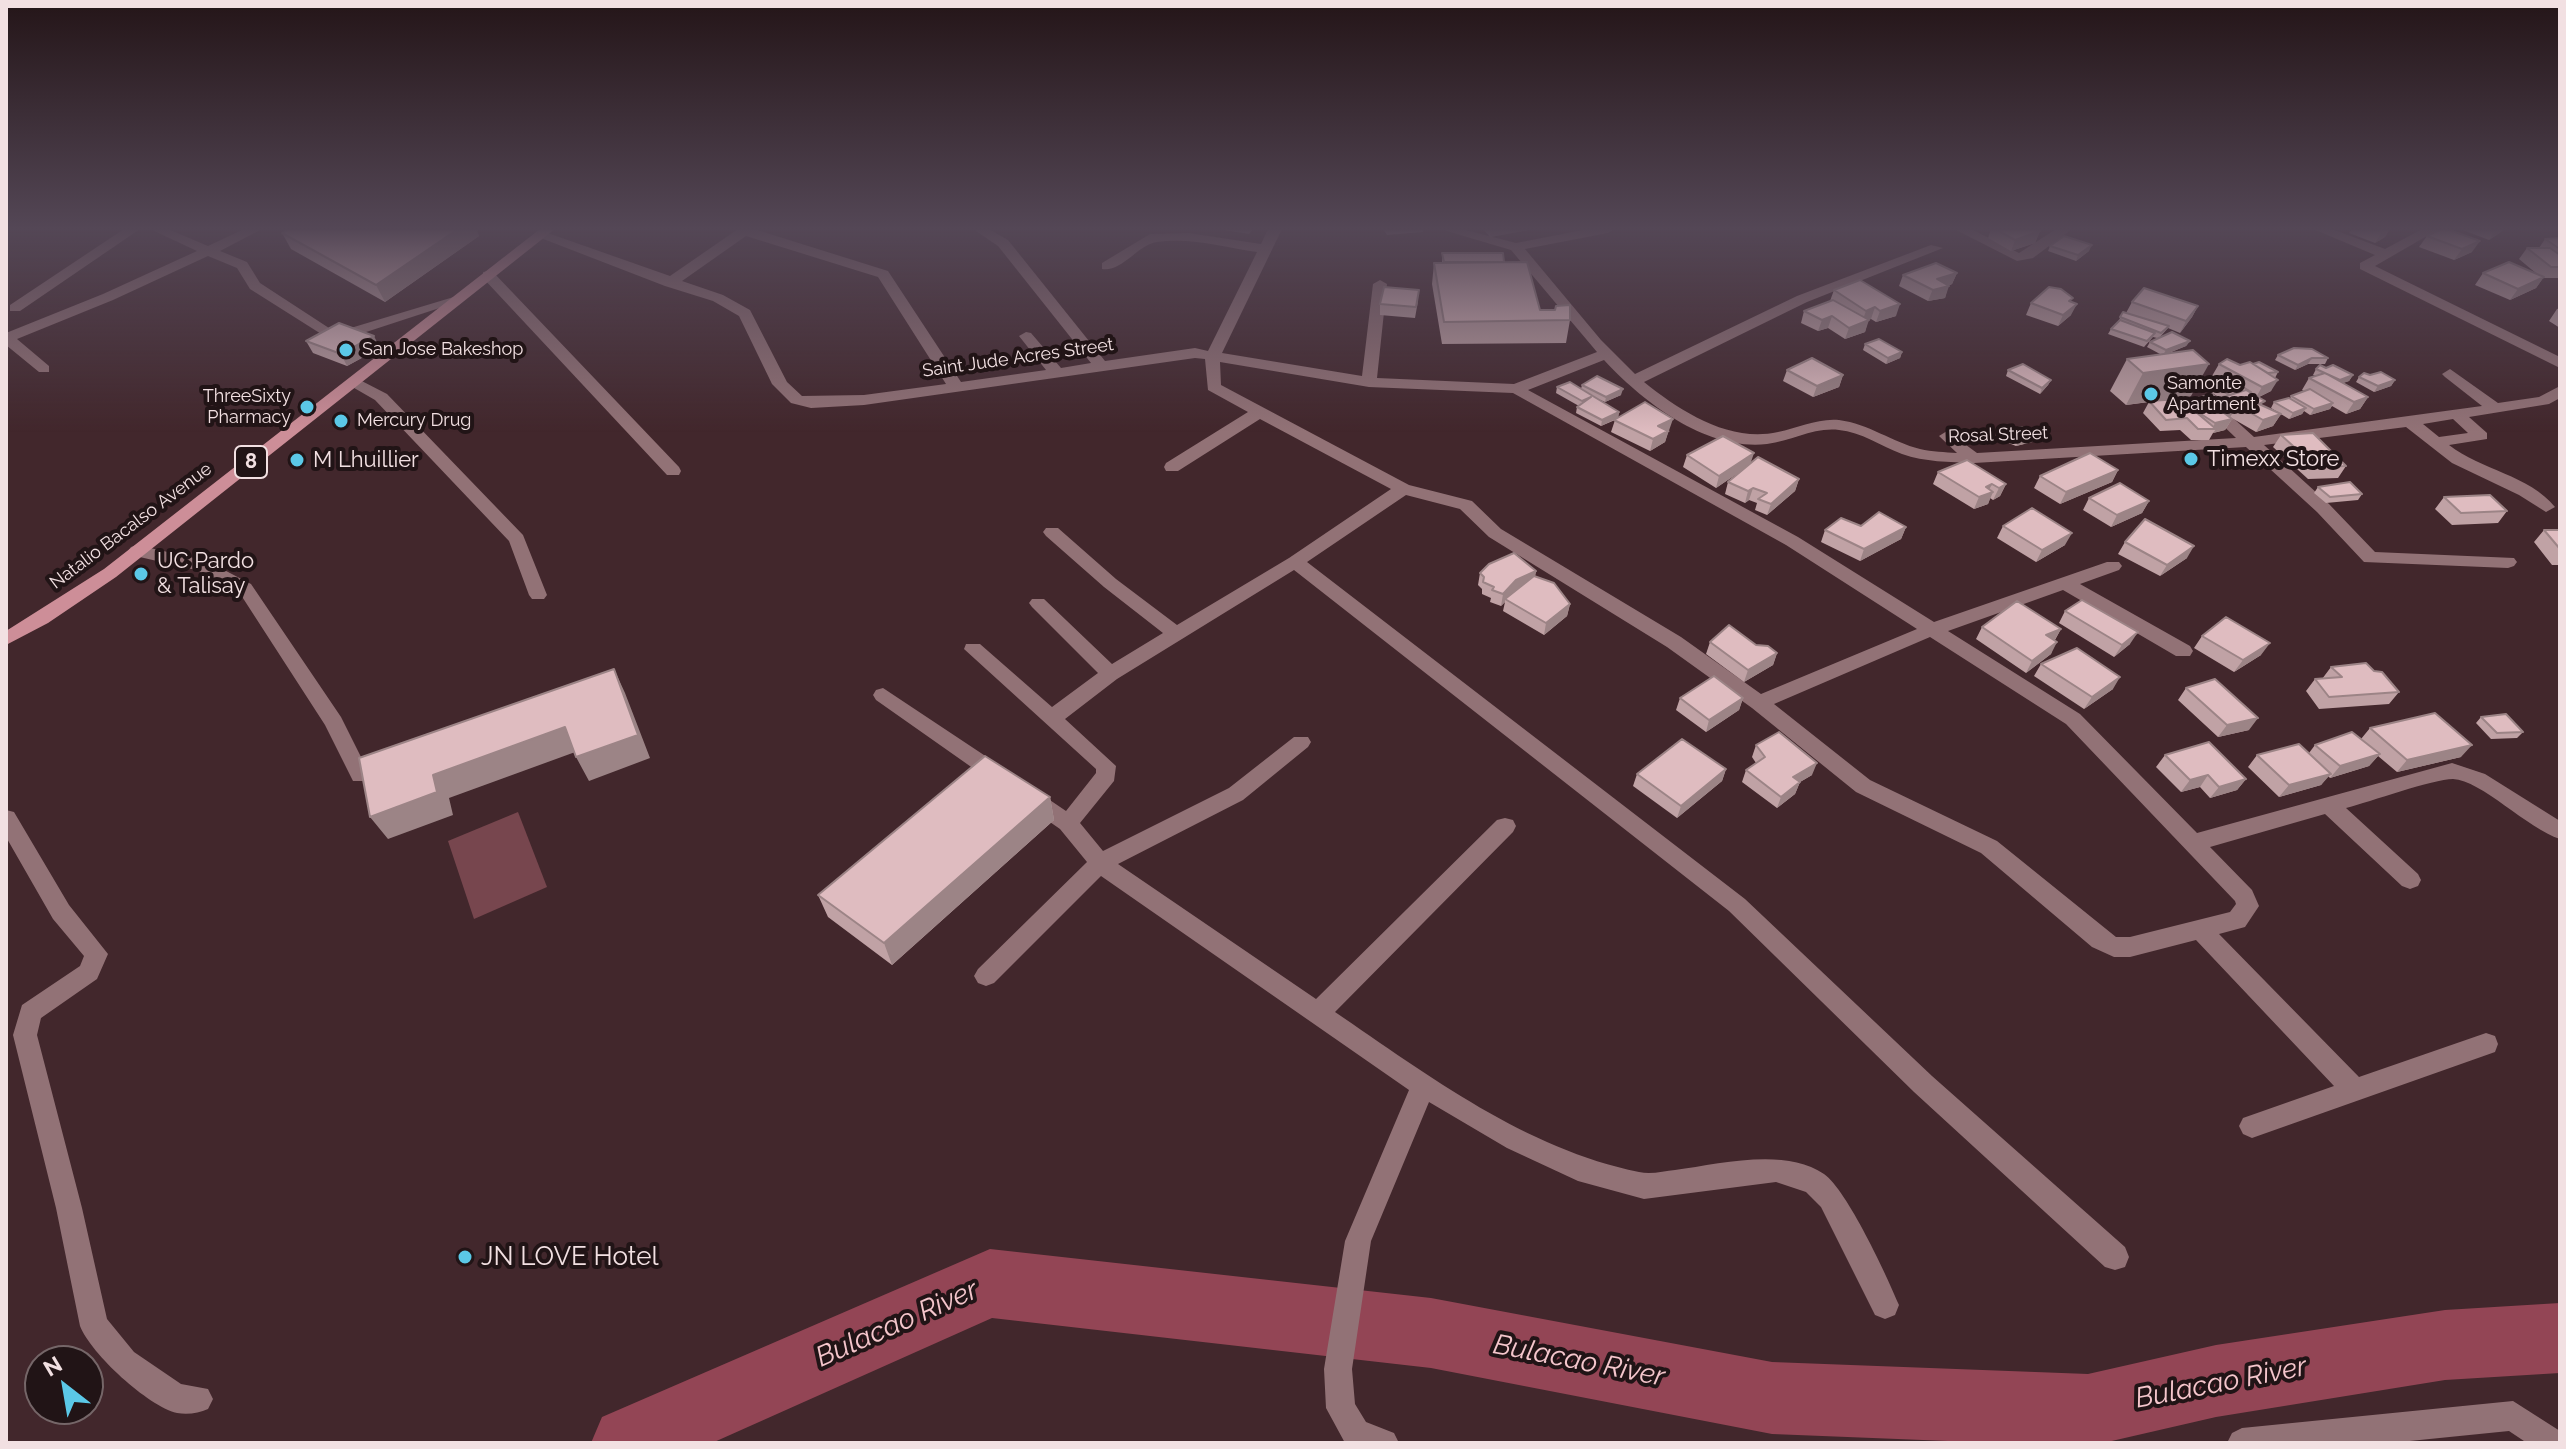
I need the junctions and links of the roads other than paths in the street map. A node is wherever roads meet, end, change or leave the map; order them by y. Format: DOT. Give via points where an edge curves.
graph roads {
  1 [pos="32,297"];
  2 [pos="104,297"];
  3 [pos="271,297"];
  4 [pos="461,297"];
  5 [pos="508,297"];
  6 [pos="714,297"];
  7 [pos="898,297"];
  8 [pos="1046,297"];
  9 [pos="1241,297"];
  10 [pos="1379,297"];
  11 [pos="1558,297"];
  12 [pos="1808,297"];
  13 [pos="2427,297"];
  14 [pos="457,300"];
  15 [pos="15,308"];
  16 [pos="1026,336"];
  17 [pos="1606,354"];
  18 [pos="1212,357"];
  19 [pos="2560,363"];
  20 [pos="1102,367"];
  21 [pos="44,369"];
  22 [pos="1057,373"];
  23 [pos="2450,374"];
  24 [pos="1635,380"];
  25 [pos="354,382"];
  26 [pos="1369,382"];
  27 [pos="957,388"];
  28 [pos="1516,389"];
  29 [pos="2560,391"];
  30 [pos="2543,401"];
  31 [pos="2495,408"];
  32 [pos="1260,412"];
  33 [pos="2217,412"];
  34 [pos="2456,414"];
  35 [pos="2560,415"];
  36 [pos="2409,421"];
  37 [pos="1947,436"];
  38 [pos="2251,442"];
  39 [pos="2435,442"];
  40 [pos="1974,458"];
  41 [pos="1172,467"];
  42 [pos="673,471"];
  43 [pos="1403,489"];
  44 [pos="2546,507"];
  45 [pos="1052,532"];
  46 [pos="137,551"];
  47 [pos="1295,562"];
  48 [pos="2508,562"];
  49 [pos="2113,566"];
  50 [pos="2065,583"];
  51 [pos="538,595"];
  52 [pos="1038,603"];
  53 [pos="41,619"];
  54 [pos="1933,629"];
  55 [pos="1176,633"];
  56 [pos="6,639"];
  57 [pos="973,649"];
  58 [pos="2183,651"];
  59 [pos="6,653"];
  60 [pos="1110,674"];
  61 [pos="883,695"];
  62 [pos="1759,703"];
  63 [pos="1052,718"];
  64 [pos="1301,742"];
  65 [pos="360,775"];
  66 [pos="2329,805"];
  67 [pos="6,818"];
  68 [pos="1068,823"];
  69 [pos="1505,826"];
  70 [pos="2560,831"];
  71 [pos="2192,843"];
  72 [pos="1100,863"];
  73 [pos="2410,880"];
  74 [pos="2201,930"];
  75 [pos="986,976"];
  76 [pos="1316,1015"];
  77 [pos="2486,1044"];
  78 [pos="1423,1086"];
  79 [pos="2355,1090"];
  80 [pos="2252,1126"];
  81 [pos="2115,1257"];
  82 [pos="1885,1305"];
  83 [pos="198,1399"];
  84 [pos="1384,1443"];
  85 [pos="2242,1443"];
  86 [pos="2552,1443"];
  1 -- 15 [label="street"];
  2 -- 21 [label="street" via="7,338"];
  3 -- 14 [label="street" via="326,333 355,331"];
  4 -- 14 [label="main road, Natalio Bacalso Avenue / 8"];
  5 -- 42 [label="street"];
  6 -- 27 [label="street, Saint Jude Acres Street" via="745,313 780,384 797,400 864,400"];
  7 -- 27 [label="street"];
  8 -- 20 [label="street"];
  9 -- 18 [label="street"];
  10 -- 26 [label="street"];
  11 -- 17 [label="street, Rosal Street"];
  12 -- 24 [label="street"];
  13 -- 19 [label="street"];
  14 -- 25 [label="main road, Natalio Bacalso Avenue / 8"];
  16 -- 22 [label="street"];
  17 -- 24 [label="street, Rosal Street"];
  17 -- 28 [label="street, Saint Jude Acres Street"];
  18 -- 20 [label="street, Saint Jude Acres Street" via="1195,353"];
  18 -- 26 [label="street, Saint Jude Acres Street"];
  18 -- 32 [label="street" via="1213,387"];
  20 -- 22 [label="street, Saint Jude Acres Street"];
  22 -- 27 [label="street, Saint Jude Acres Street"];
  23 -- 31 [label="street"];
  24 -- 40 [label="street, Rosal Street" via="1689,420 1721,434 1775,439 1836,425 1905,452"];
  25 -- 46 [label="main road, Natalio Bacalso Avenue / 8"];
  25 -- 51 [label="street" via="381,397 517,539"];
  26 -- 28 [label="street, Saint Jude Acres Street"];
  28 -- 54 [label="street" via="1792,541"];
  29 -- 30 [label="street, Rosal Street"];
  30 -- 31 [label="street, Rosal Street"];
  30 -- 35 [label="street"];
  31 -- 34 [label="street, Rosal Street"];
  32 -- 41 [label="street"];
  32 -- 43 [label="street"];
  33 -- 38 [label="street"];
  34 -- 36 [label="street, Rosal Street"];
  34 -- 39 [label="street" via="2481,436"];
  36 -- 38 [label="street, Rosal Street"];
  36 -- 39 [label="street"];
  37 -- 40 [label="street"];
  38 -- 40 [label="street, Rosal Street"];
  38 -- 48 [label="street" via="2370,558"];
  39 -- 44 [label="street"];
  43 -- 47 [label="street"];
  43 -- 62 [label="street" via="1466,505 1495,533 1674,642"];
  45 -- 55 [label="street"];
  46 -- 53 [label="main road, Natalio Bacalso Avenue / 8"];
  46 -- 65 [label="street" via="201,565 245,588 334,722"];
  47 -- 55 [label="street"];
  47 -- 81 [label="street" via="1737,905 1923,1084"];
  49 -- 50 [label="street"];
  50 -- 54 [label="street"];
  50 -- 58 [label="street"];
  52 -- 60 [label="street"];
  53 -- 56 [label="main road, Natalio Bacalso Avenue / 8"];
  53 -- 59 [label="main road, Natalio Bacalso Avenue / 8"];
  54 -- 62 [label="street"];
  54 -- 71 [label="street" via="2073,719"];
  55 -- 60 [label="street"];
  57 -- 63 [label="street"];
  60 -- 63 [label="street"];
  61 -- 68 [label="street"];
  62 -- 74 [label="street" via="1863,786 1989,847 2100,940 2130,947"];
  63 -- 68 [label="street" via="1107,771"];
  64 -- 72 [label="street" via="1236,794"];
  66 -- 70 [label="street" via="2452,771 2465,772"];
  66 -- 71 [label="street"];
  66 -- 73 [label="street"];
  67 -- 83 [label="street" via="61,912 96,954 89,972 30,1012 25,1035 94,1326 124,1362 177,1398"];
  68 -- 72 [label="street"];
  69 -- 76 [label="street"];
  71 -- 74 [label="street" via="2248,906 2237,920"];
  72 -- 75 [label="street"];
  72 -- 76 [label="street"];
  74 -- 79 [label="street"];
  76 -- 78 [label="street"];
  77 -- 79 [label="street"];
  78 -- 82 [label="street" via="1516,1140 1587,1172 1644,1186 1776,1170 1814,1182 1830,1198"];
  78 -- 84 [label="street" via="1358,1241 1338,1369 1341,1408 1356,1434"];
  79 -- 80 [label="street"];
  85 -- 86 [label="street" via="2513,1416"];
}
